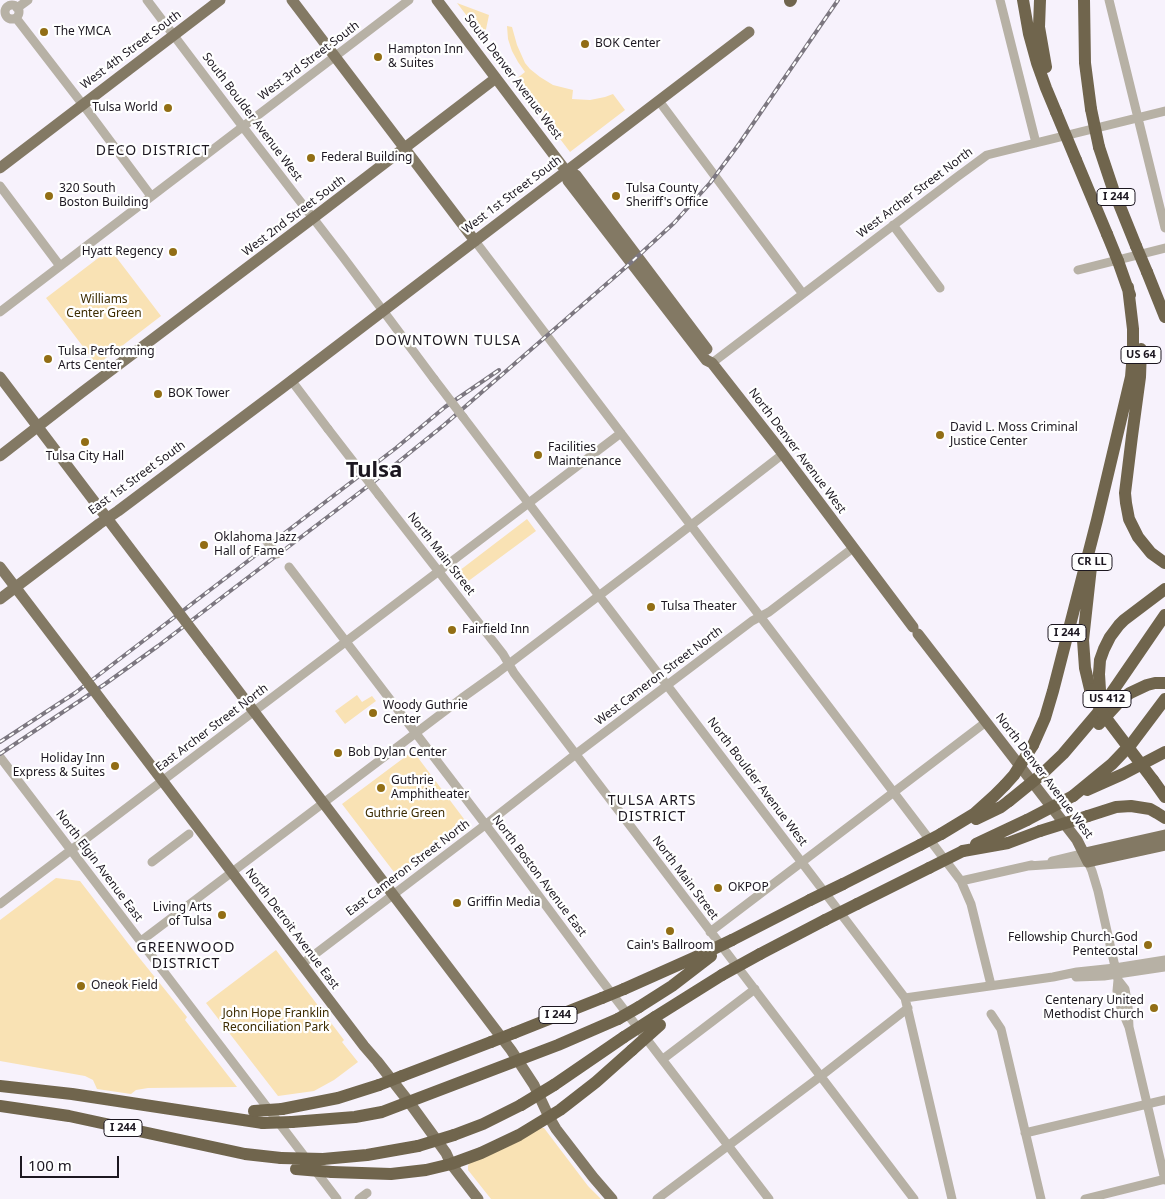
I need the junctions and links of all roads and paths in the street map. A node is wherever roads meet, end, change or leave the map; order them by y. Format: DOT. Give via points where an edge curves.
graph roads {
  1 [pos="28,0"];
  2 [pos="147,0"];
  3 [pos="220,0"];
  4 [pos="292,0"];
  5 [pos="409,0"];
  6 [pos="437,0"];
  7 [pos="1000,0"];
  8 [pos="1023,0"];
  9 [pos="1040,0"];
  10 [pos="1084,0"];
  11 [pos="1109,0"];
  12 [pos="8,12"];
  13 [pos="749,32"];
  14 [pos="174,35"];
  15 [pos="336,57"];
  16 [pos="496,78"];
  17 [pos="659,101"];
  18 [pos="83,105"];
  19 [pos="1054,106"];
  20 [pos="1165,111"];
  21 [pos="1137,117"];
  22 [pos="243,127"];
  23 [pos="1036,142"];
  24 [pos="405,148"];
  25 [pos="0,168"];
  26 [pos="566,171"];
  27 [pos="0,186"];
  28 [pos="151,196"];
  29 [pos="592,204"];
  30 [pos="313,218"];
  31 [pos="892,225"];
  32 [pos="1165,228"];
  33 [pos="475,240"];
  34 [pos="1165,248"];
  35 [pos="60,266"];
  36 [pos="1078,270"];
  37 [pos="1128,287"];
  38 [pos="940,288"];
  39 [pos="803,294"];
  40 [pos="1162,304"];
  41 [pos="383,310"];
  42 [pos="0,312"];
  43 [pos="1165,317"];
  44 [pos="712,363"];
  45 [pos="0,377"];
  46 [pos="291,380"];
  47 [pos="463,417"];
  48 [pos="38,427"];
  49 [pos="621,432"];
  50 [pos="783,454"];
  51 [pos="0,456"];
  52 [pos="529,502"];
  53 [pos="107,518"];
  54 [pos="1097,520"];
  55 [pos="692,525"];
  56 [pos="264,538"];
  57 [pos="853,548"];
  58 [pos="277,554"];
  59 [pos="1165,563"];
  60 [pos="289,566"];
  61 [pos="0,567"];
  62 [pos="438,572"];
  63 [pos="15,587"];
  64 [pos="1165,589"];
  65 [pos="599,595"];
  66 [pos="0,599"];
  67 [pos="1165,615"];
  68 [pos="760,616"];
  69 [pos="346,641"];
  70 [pos="509,664"];
  71 [pos="1160,683"];
  72 [pos="668,685"];
  73 [pos="1165,699"];
  74 [pos="254,711"];
  75 [pos="986,722"];
  76 [pos="1115,730"];
  77 [pos="415,733"];
  78 [pos="1165,752"];
  79 [pos="576,754"];
  80 [pos="2,760"];
  81 [pos="1041,775"];
  82 [pos="162,781"];
  83 [pos="894,792"];
  84 [pos="1073,796"];
  85 [pos="1165,797"];
  86 [pos="324,802"];
  87 [pos="1161,815"];
  88 [pos="485,825"];
  89 [pos="189,834"];
  90 [pos="941,834"];
  91 [pos="1165,835"];
  92 [pos="1165,845"];
  93 [pos="71,850"];
  94 [pos="963,851"];
  95 [pos="1086,858"];
  96 [pos="152,862"];
  97 [pos="802,862"];
  98 [pos="232,872"];
  99 [pos="962,881"];
  100 [pos="394,894"];
  101 [pos="0,904"];
  102 [pos="710,932"];
  103 [pos="141,941"];
  104 [pos="709,954"];
  105 [pos="1165,960"];
  106 [pos="302,964"];
  107 [pos="1165,967"];
  108 [pos="1117,974"];
  109 [pos="990,985"];
  110 [pos="755,989"];
  111 [pos="905,998"];
  112 [pos="908,1008"];
  113 [pos="991,1014"];
  114 [pos="657,1021"];
  115 [pos="663,1059"];
  116 [pos="518,1060"];
  117 [pos="821,1076"];
  118 [pos="0,1086"];
  119 [pos="1165,1100"];
  120 [pos="410,1102"];
  121 [pos="1147,1104"];
  122 [pos="142,1105"];
  123 [pos="0,1106"];
  124 [pos="549,1117"];
  125 [pos="1025,1133"];
  126 [pos="728,1146"];
  127 [pos="245,1154"];
  128 [pos="451,1164"];
  129 [pos="1165,1180"];
  130 [pos="367,1193"];
  131 [pos="337,1199"];
  132 [pos="359,1199"];
  133 [pos="478,1199"];
  134 [pos="612,1199"];
  135 [pos="657,1199"];
  136 [pos="769,1199"];
  137 [pos="914,1199"];
  138 [pos="952,1199"];
  139 [pos="1040,1199"];
  140 [pos="1085,1199"];
  1 -- 12 [label="street"];
  2 -- 14 [label="street, South Boulder Avenue West"];
  3 -- 14 [label="main road, West 4th Street South"];
  4 -- 15 [label="main road"];
  5 -- 15 [label="street, West 3rd Street South"];
  6 -- 16 [label="main road, South Denver Avenue West"];
  7 -- 23 [label="street"];
  8 -- 19 [label="highway, I 244" via="1033,47"];
  9 -- 19 [label="highway" via="1039,27"];
  10 -- 40 [label="highway, I 244, bridge" via="1086,63 1099,147 1113,189"];
  11 -- 21 [label="street"];
  12 -- 18 [label="street"];
  13 -- 17 [label="main road, West 1st Street South"];
  14 -- 18 [label="main road, West 4th Street South"];
  14 -- 22 [label="street, South Boulder Avenue West"];
  15 -- 22 [label="street, West 3rd Street South"];
  15 -- 24 [label="main road"];
  16 -- 24 [label="main road, West 2nd Street South"];
  16 -- 26 [label="main road, South Denver Avenue West"];
  17 -- 26 [label="main road, West 1st Street South"];
  17 -- 39 [label="street"];
  18 -- 25 [label="main road, West 4th Street South"];
  18 -- 28 [label="street"];
  19 -- 37 [label="highway, I 244, bridge"];
  20 -- 21 [label="street, West Archer Street North"];
  21 -- 23 [label="street, West Archer Street North"];
  21 -- 32 [label="street"];
  22 -- 28 [label="street, West 3rd Street South"];
  22 -- 30 [label="street, South Boulder Avenue West"];
  23 -- 31 [label="street, West Archer Street North" via="987,155"];
  24 -- 30 [label="main road, West 2nd Street South"];
  24 -- 33 [label="main road"];
  26 -- 29 [label="main road, South Denver Avenue West" via="568,181"];
  26 -- 33 [label="main road, West 1st Street South"];
  27 -- 35 [label="street"];
  28 -- 35 [label="street, West 3rd Street South"];
  29 -- 44 [label="main road, North Denver Avenue West" via="706,360"];
  30 -- 41 [label="street, South Boulder Avenue West"];
  30 -- 48 [label="main road, West 2nd Street South"];
  31 -- 38 [label="street"];
  31 -- 39 [label="street, West Archer Street North"];
  33 -- 41 [label="main road, West 1st Street South"];
  33 -- 49 [label="street"];
  34 -- 36 [label="street"];
  35 -- 42 [label="street, West 3rd Street South"];
  37 -- 54 [label="highway, I 244" via="1133,353 1131,377"];
  37 -- 59 [label="highway, US 64" via="1139,328 1141,353 1126,503 1138,537 1150,553"];
  39 -- 44 [label="street, West Archer Street North"];
  40 -- 43 [label="highway, I 244"];
  41 -- 46 [label="main road, West 1st Street South"];
  41 -- 47 [label="street, South Boulder Avenue West, bridge"];
  44 -- 50 [label="main road, North Denver Avenue West"];
  45 -- 48 [label="main road"];
  46 -- 53 [label="main road, East 1st Street South"];
  46 -- 62 [label="street, North Main Street, bridge"];
  47 -- 52 [label="street, North Boulder Avenue West"];
  48 -- 51 [label="main road, West 2nd Street South"];
  48 -- 53 [label="main road"];
  49 -- 52 [label="street"];
  49 -- 55 [label="street"];
  50 -- 55 [label="street"];
  50 -- 57 [label="main road, North Denver Avenue West"];
  52 -- 62 [label="street"];
  52 -- 65 [label="street, North Boulder Avenue West"];
  53 -- 63 [label="main road, East 1st Street South"];
  53 -- 74 [label="main road, bridge"];
  54 -- 76 [label="highway, CR LL, bridge" via="1082,640 1090,689"];
  54 -- 90 [label="highway, I 244, bridge" via="1049,705 1033,745 1014,775 994,796 974,814"];
  55 -- 65 [label="street"];
  55 -- 68 [label="street"];
  56 -- 58 [label="street, bridge"];
  57 -- 68 [label="street, West Cameron Street North"];
  57 -- 75 [label="main road, North Denver Avenue West"];
  60 -- 69 [label="street, North Boston Avenue East"];
  61 -- 63 [label="main road, North Detroit Avenue East"];
  62 -- 69 [label="street, East Archer Street North"];
  62 -- 70 [label="street, North Main Street"];
  63 -- 66 [label="main road, East 1st Street South"];
  63 -- 82 [label="main road, North Detroit Avenue East, bridge"];
  64 -- 76 [label="highway, bridge" via="1119,625 1100,660 1101,697"];
  65 -- 70 [label="street"];
  65 -- 72 [label="street, North Boulder Avenue West"];
  67 -- 81 [label="highway, US 412" via="1097,714"];
  68 -- 72 [label="street, West Cameron Street North"];
  68 -- 83 [label="street"];
  69 -- 74 [label="street, East Archer Street North"];
  69 -- 77 [label="street, North Boston Avenue East"];
  70 -- 77 [label="street"];
  70 -- 79 [label="street, North Main Street"];
  71 -- 81 [label="highway" via="1138,688 1124,698 1070,753"];
  72 -- 79 [label="street, West Cameron Street North"];
  72 -- 97 [label="street, North Boulder Avenue West"];
  73 -- 84 [label="highway" via="1132,743"];
  74 -- 82 [label="street, East Archer Street North"];
  74 -- 86 [label="main road"];
  75 -- 83 [label="street"];
  75 -- 95 [label="main road, North Denver Avenue West" via="1077,840"];
  76 -- 85 [label="highway, CR LL, bridge"];
  77 -- 86 [label="street"];
  77 -- 88 [label="street, North Boston Avenue East"];
  78 -- 84 [label="highway, I 244"];
  79 -- 88 [label="street, East Cameron Street North"];
  79 -- 102 [label="street, North Main Street"];
  80 -- 93 [label="street, North Elgin Avenue East"];
  81 -- 90 [label="highway, US 412, bridge" via="1001,807"];
  82 -- 93 [label="street, East Archer Street North"];
  82 -- 98 [label="main road, North Detroit Avenue East"];
  83 -- 97 [label="street"];
  83 -- 99 [label="street"];
  84 -- 94 [label="highway, I 244, bridge"];
  86 -- 98 [label="street"];
  86 -- 100 [label="main road"];
  87 -- 94 [label="highway, bridge" via="1142,807 1116,808 1008,843"];
  88 -- 100 [label="street, East Cameron Street North"];
  88 -- 115 [label="street, North Boston Avenue East"];
  89 -- 96 [label="street"];
  90 -- 104 [label="highway, I 244, bridge"];
  91 -- 95 [label="main road"];
  92 -- 95 [label="main road"];
  93 -- 101 [label="street, East Archer Street North"];
  93 -- 103 [label="street, North Elgin Avenue East"];
  94 -- 114 [label="highway, I 244, bridge" via="760,954 706,984"];
  95 -- 99 [label="street" via="1028,866"];
  95 -- 108 [label="street, North Denver Avenue West" via="1098,891"];
  97 -- 102 [label="street"];
  97 -- 111 [label="street, North Boulder Avenue West"];
  98 -- 103 [label="street"];
  98 -- 106 [label="main road, North Detroit Avenue East"];
  99 -- 109 [label="street" via="973,912"];
  100 -- 106 [label="street, East Cameron Street North"];
  100 -- 116 [label="main road"];
  102 -- 110 [label="street, North Main Street"];
  103 -- 131 [label="street, North Elgin Avenue East"];
  104 -- 116 [label="highway, bridge" via="672,986 618,1019"];
  104 -- 122 [label="highway, I 244, bridge" via="491,1042 338,1098 254,1111 217,1112"];
  105 -- 108 [label="street"];
  106 -- 120 [label="main road, North Detroit Avenue East"];
  107 -- 108 [label="street"];
  108 -- 109 [label="street" via="1053,977"];
  108 -- 121 [label="street, North Denver Avenue West" via="1117,991"];
  109 -- 111 [label="street"];
  110 -- 115 [label="street"];
  110 -- 117 [label="street, North Main Street"];
  111 -- 112 [label="street, North Boulder Avenue West"];
  112 -- 117 [label="street"];
  112 -- 138 [label="street, North Boulder Avenue West"];
  113 -- 125 [label="street" via="1001,1029"];
  114 -- 124 [label="highway, bridge" via="632,1050"];
  114 -- 127 [label="highway, I 244, bridge" via="624,1037 521,1105 454,1135 418,1146 323,1159"];
  115 -- 126 [label="street, North Boston Avenue East"];
  116 -- 120 [label="highway"];
  116 -- 124 [label="main road"];
  117 -- 126 [label="street"];
  117 -- 137 [label="street, North Main Street"];
  118 -- 122 [label="highway, I 244"];
  119 -- 121 [label="street"];
  120 -- 122 [label="highway, bridge" via="355,1118 292,1122 263,1122"];
  120 -- 128 [label="main road, North Detroit Avenue East"];
  121 -- 125 [label="street"];
  121 -- 129 [label="street, North Denver Avenue West"];
  123 -- 127 [label="highway, I 244" via="69,1116"];
  124 -- 128 [label="highway" via="505,1142"];
  124 -- 134 [label="main road"];
  125 -- 139 [label="street"];
  126 -- 135 [label="street"];
  126 -- 136 [label="street, North Boston Avenue East"];
  127 -- 128 [label="highway, bridge" via="296,1169 332,1172 390,1174"];
  128 -- 133 [label="main road, North Detroit Avenue East"];
  129 -- 140 [label="street"];
  130 -- 132 [label="street"];
}
